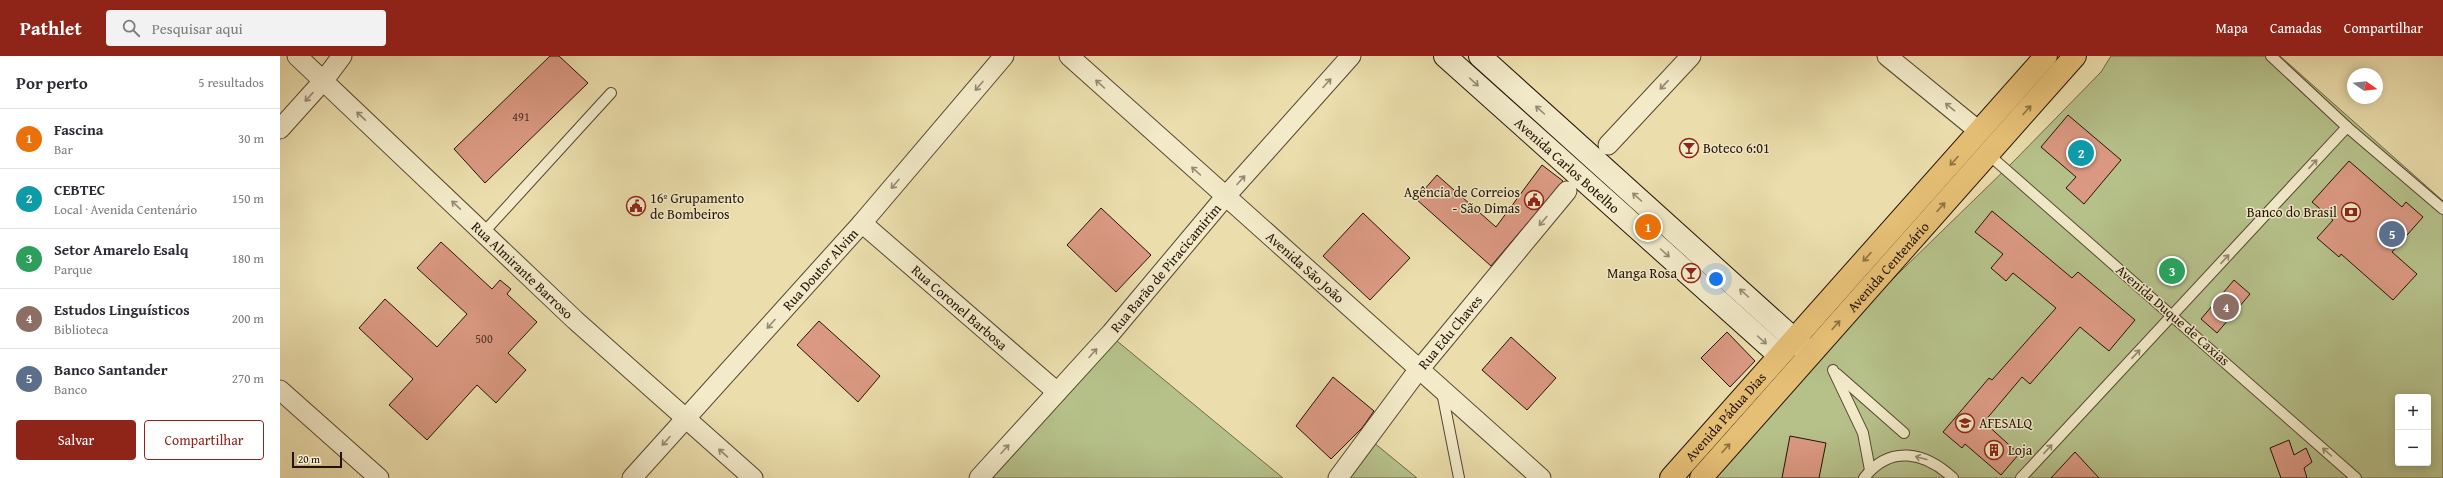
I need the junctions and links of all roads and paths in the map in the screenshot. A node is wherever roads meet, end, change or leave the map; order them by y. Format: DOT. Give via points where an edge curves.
graph roads {
  1 [pos="297,56"];
  2 [pos="342,56"];
  3 [pos="1004,56"];
  4 [pos="1069,56"];
  5 [pos="1351,56"];
  6 [pos="1446,56"];
  7 [pos="1480,56"];
  8 [pos="1691,56"];
  9 [pos="1887,56"];
  10 [pos="2046,56"];
  11 [pos="2075,56"];
  12 [pos="2271,56"];
  13 [pos="324,80"];
  14 [pos="611,93"];
  15 [pos="2347,127"];
  16 [pos="280,129"];
  17 [pos="1980,132"];
  18 [pos="1608,145"];
  19 [pos="1988,154"];
  20 [pos="1568,190"];
  21 [pos="1225,197"];
  22 [pos="2443,209"];
  23 [pos="862,222"];
  24 [pos="484,232"];
  25 [pos="2173,314"];
  26 [pos="1793,338"];
  27 [pos="1779,354"];
  28 [pos="1810,354"];
  29 [pos="1419,370"];
  30 [pos="280,390"];
  31 [pos="1443,390"];
  32 [pos="1057,392"];
  33 [pos="685,420"];
  34 [pos="1904,433"];
  35 [pos="1867,474"];
  36 [pos="379,478"];
  37 [pos="632,478"];
  38 [pos="753,478"];
  39 [pos="979,478"];
  40 [pos="1338,478"];
  41 [pos="1459,478"];
  42 [pos="1541,478"];
  43 [pos="1671,478"];
  44 [pos="1700,478"];
  45 [pos="1953,478"];
  46 [pos="2022,478"];
  47 [pos="2356,478"];
  1 -- 13 [label="street, Rua Almirante Barroso"];
  2 -- 13 [label="street"];
  3 -- 23 [label="street, Rua Doutor Alvim, one-way"];
  21 -- 4 [label="street, Avenida São João, one-way"];
  21 -- 5 [label="street, Rua Barão de Piracicamirim, one-way"];
  6 -- 27 [label="main road, Avenida Carlos Botelho, one-way"];
  26 -- 7 [label="main road, Avenida Carlos Botelho, one-way"];
  8 -- 18 [label="street, one-way"];
  17 -- 9 [label="street, one-way"];
  10 -- 17 [label="highway, Avenida Centenário"];
  19 -- 11 [label="highway, Avenida Centenário, one-way"];
  12 -- 15 [label="lane"];
  13 -- 16 [label="street, one-way"];
  24 -- 13 [label="street, Rua Almirante Barroso, one-way"];
  14 -- 24 [label="lane"];
  15 -- 22 [label="lane"];
  25 -- 15 [label="lane, one-way"];
  17 -- 26 [label="highway, Avenida Centenário, one-way"];
  19 -- 25 [label="lane, Avenida Duque de Caxias"];
  28 -- 19 [label="highway, Avenida Centenário, one-way"];
  20 -- 29 [label="street, Rua Edu Chaves, one-way"];
  21 -- 29 [label="street, Avenida São João"];
  32 -- 21 [label="street, Rua Barão de Piracicamirim, one-way" via="1112,332"];
  23 -- 32 [label="street, Rua Coronel Barbosa"];
  23 -- 33 [label="street, Rua Doutor Alvim, one-way"];
  24 -- 33 [label="street, Rua Almirante Barroso" via="575,320"];
  46 -- 25 [label="lane, one-way"];
  47 -- 25 [label="lane, Avenida Duque de Caxias, one-way"];
  26 -- 27 [label="highway, Avenida Centenário"];
  26 -- 28 [label="main road, Avenida Carlos Botelho"];
  27 -- 43 [label="highway, Avenida Pádua Dias"];
  44 -- 28 [label="highway, Avenida Centenário, one-way"];
  29 -- 31 [label="street, Avenida São João"];
  29 -- 40 [label="street, Rua Edu Chaves"];
  30 -- 36 [label="street"];
  31 -- 41 [label="lane" via="1441,394"];
  31 -- 42 [label="street, Avenida São João"];
  39 -- 32 [label="street, Rua Barão de Piracicamirim, one-way"];
  33 -- 37 [label="street, Rua Doutor Alvim, one-way"];
  38 -- 33 [label="street, Rua Almirante Barroso, one-way"];
  34 -- 35 [label="lane" via="1833,370 1863,433"];
  45 -- 35 [label="lane, one-way" via="1925,458 1912,455 1892,458"];
}
